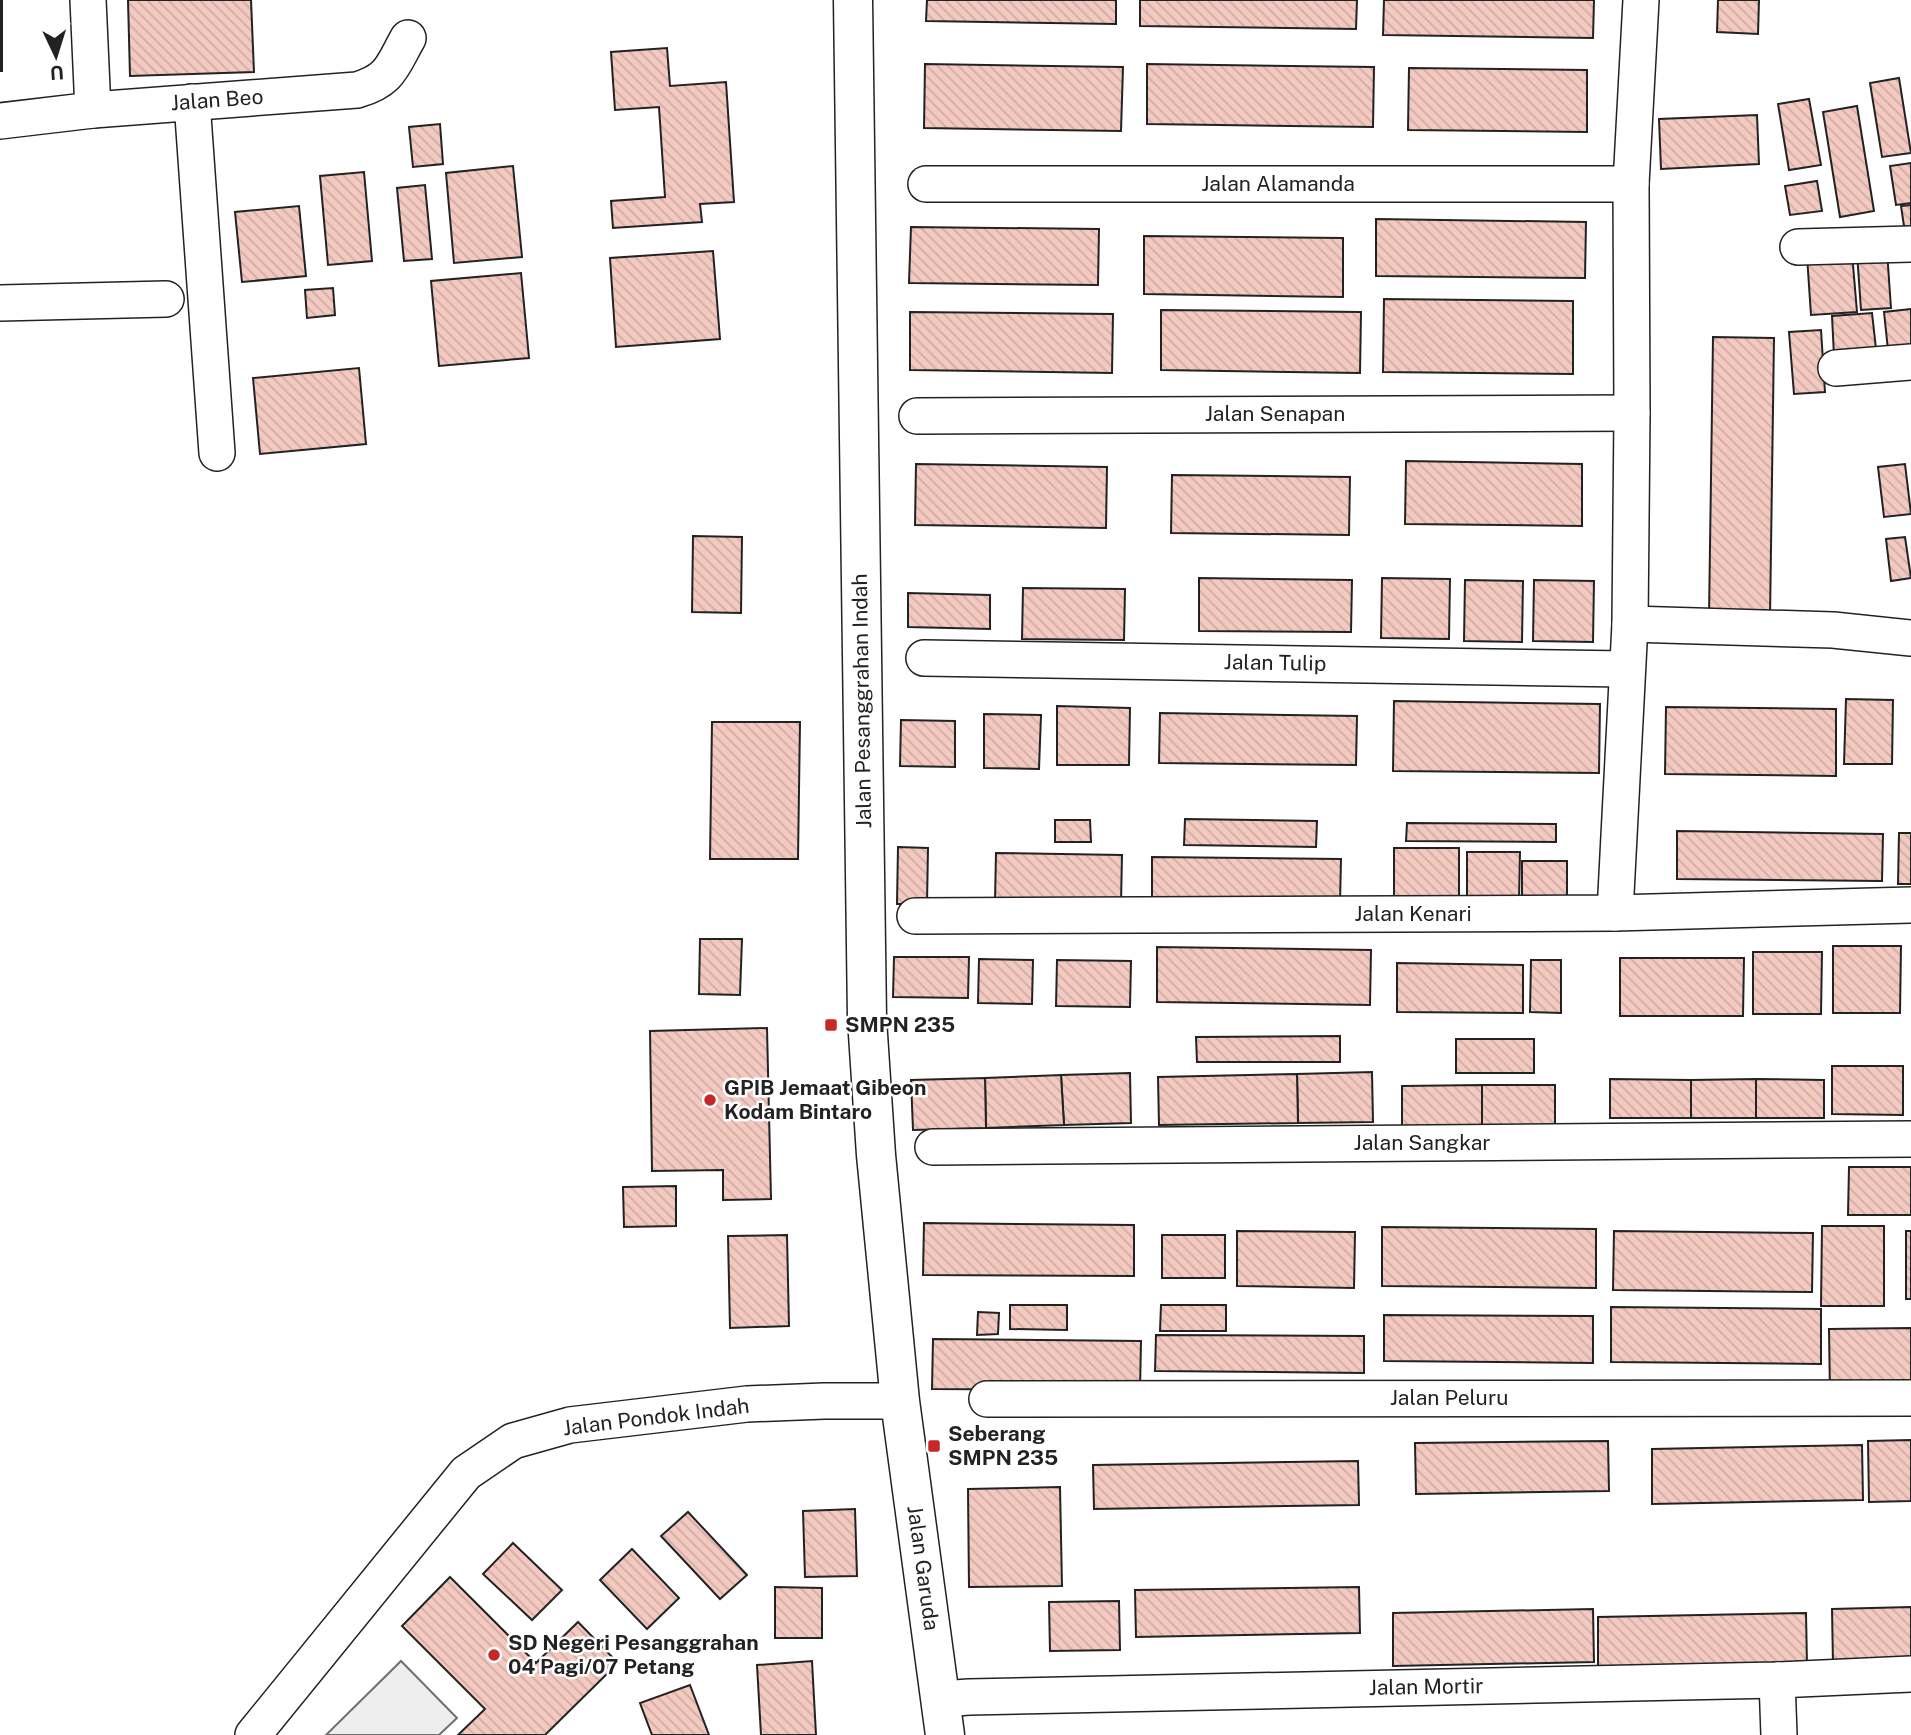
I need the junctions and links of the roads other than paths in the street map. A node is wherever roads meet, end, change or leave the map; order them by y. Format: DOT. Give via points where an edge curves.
graph roads {
  1 [pos="88,0"];
  2 [pos="853,0"];
  3 [pos="1641,0"];
  4 [pos="408,38"];
  5 [pos="192,102"];
  6 [pos="93,110"];
  7 [pos="0,121"];
  8 [pos="926,184"];
  9 [pos="1630,184"];
  10 [pos="1911,244"];
  11 [pos="1798,247"];
  12 [pos="166,299"];
  13 [pos="0,303"];
  14 [pos="1911,362"];
  15 [pos="1836,368"];
  16 [pos="1632,413"];
  17 [pos="917,416"];
  18 [pos="217,453"];
  19 [pos="1630,624"];
  20 [pos="1911,638"];
  21 [pos="924,658"];
  22 [pos="1626,668"];
  23 [pos="1911,905"];
  24 [pos="1615,913"];
  25 [pos="915,916"];
  26 [pos="1911,1139"];
  27 [pos="933,1147"];
  28 [pos="1911,1398"];
  29 [pos="987,1399"];
  30 [pos="900,1401"];
  31 [pos="1911,1674"];
  32 [pos="1777,1680"];
  33 [pos="943,1717"];
  34 [pos="253,1735"];
  35 [pos="1779,1735"];
  1 -- 6 [label="street"];
  2 -- 30 [label="street, Jalan Pesanggrahan Indah" via="867,1019"];
  3 -- 9 [label="street"];
  4 -- 5 [label="street, Jalan Beo" via="388,74 375,85"];
  5 -- 6 [label="street, Jalan Beo"];
  5 -- 18 [label="street"];
  6 -- 7 [label="street, Jalan Beo"];
  8 -- 9 [label="street, Jalan Alamanda"];
  9 -- 16 [label="street"];
  10 -- 11 [label="street"];
  12 -- 13 [label="street"];
  14 -- 15 [label="street"];
  16 -- 17 [label="street, Jalan Senapan"];
  16 -- 19 [label="street"];
  19 -- 20 [label="street"];
  19 -- 22 [label="street"];
  21 -- 22 [label="street, Jalan Tulip"];
  22 -- 24 [label="street"];
  23 -- 24 [label="street, Jalan Kenari"];
  24 -- 25 [label="street, Jalan Kenari"];
  26 -- 27 [label="street, Jalan Sangkar"];
  28 -- 29 [label="street, Jalan Peluru"];
  30 -- 33 [label="street, Jalan Garuda"];
  30 -- 34 [label="street, Jalan Pondok Indah" via="747,1405 570,1425 513,1441 466,1473"];
  31 -- 32 [label="street, Jalan Mortir"];
  32 -- 33 [label="street, Jalan Mortir" via="969,1696"];
  32 -- 35 [label="street"];
}
